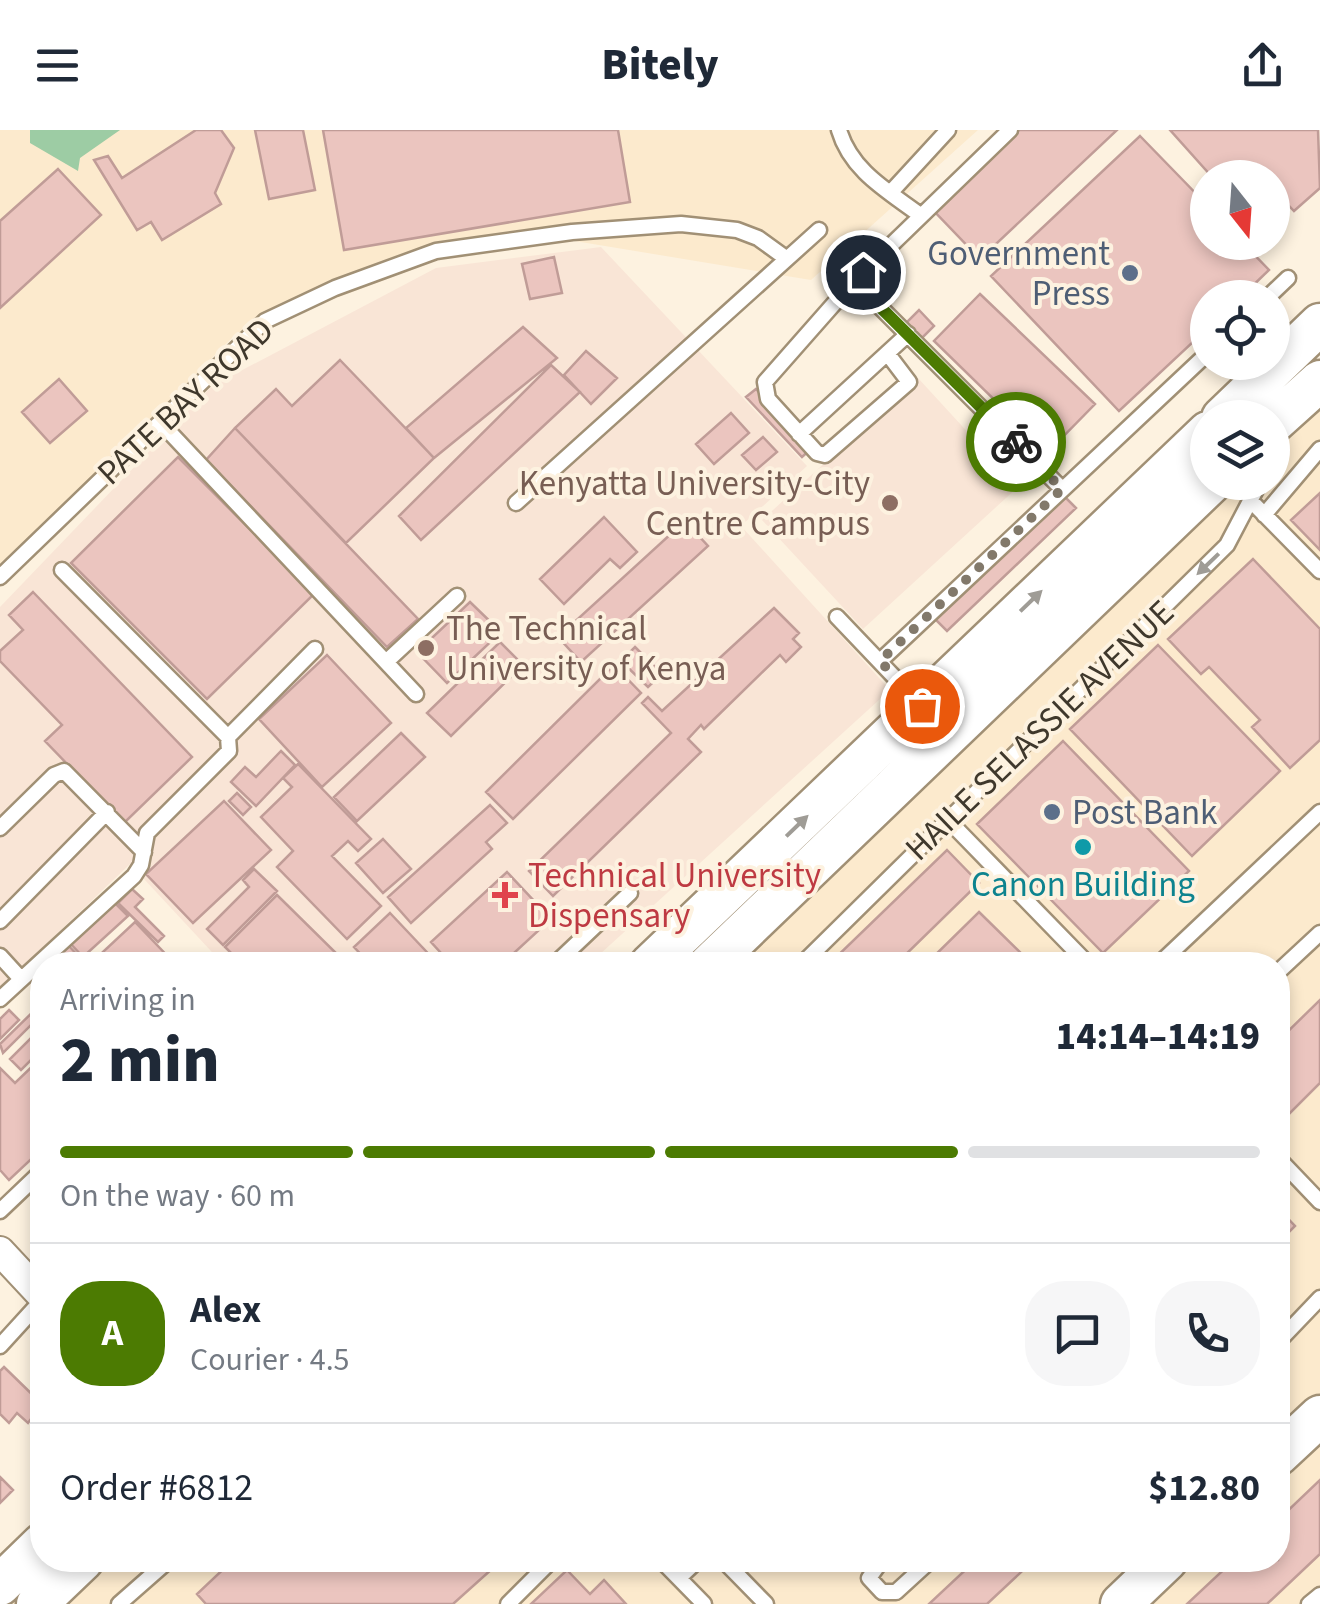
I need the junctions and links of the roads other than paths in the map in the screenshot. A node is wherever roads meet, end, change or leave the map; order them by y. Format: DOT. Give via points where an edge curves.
graph roads {
  1 [pos="839,130"];
  2 [pos="948,130"];
  3 [pos="1010,130"];
  4 [pos="891,192"];
  5 [pos="920,215"];
  6 [pos="819,230"];
  7 [pos="787,259"];
  8 [pos="854,281"];
  9 [pos="1320,324"];
  10 [pos="908,334"];
  11 [pos="887,353"];
  12 [pos="1190,370"];
  13 [pos="1320,380"];
  14 [pos="1241,400"];
  15 [pos="1290,411"];
  16 [pos="160,422"];
  17 [pos="800,434"];
  18 [pos="1190,449"];
  19 [pos="1320,449"];
  20 [pos="1062,489"];
  21 [pos="1193,500"];
  22 [pos="1251,501"];
  23 [pos="516,502"];
  24 [pos="1264,515"];
  25 [pos="62,570"];
  26 [pos="1320,571"];
  27 [pos="0,578"];
  28 [pos="456,596"];
  29 [pos="837,617"];
  30 [pos="315,650"];
  31 [pos="880,661"];
  32 [pos="386,662"];
  33 [pos="416,694"];
  34 [pos="922,706"];
  35 [pos="228,737"];
  36 [pos="108,812"];
  37 [pos="1318,818"];
  38 [pos="946,819"];
  39 [pos="0,828"];
  40 [pos="144,852"];
  41 [pos="630,892"];
  42 [pos="0,921"];
  43 [pos="1320,933"];
  44 [pos="51,952"];
  45 [pos="568,952"];
  46 [pos="664,952"];
  47 [pos="723,952"];
  48 [pos="814,952"];
  49 [pos="1076,952"];
  50 [pos="1172,952"];
  51 [pos="0,956"];
  52 [pos="1290,961"];
  53 [pos="30,972"];
  54 [pos="21,980"];
  55 [pos="0,999"];
  56 [pos="1290,1171"];
  57 [pos="30,1182"];
  58 [pos="1320,1202"];
  59 [pos="0,1211"];
  60 [pos="0,1251"];
  61 [pos="30,1285"];
  62 [pos="1320,1298"];
  63 [pos="30,1312"];
  64 [pos="1290,1329"];
  65 [pos="0,1346"];
  66 [pos="1320,1416"];
  67 [pos="1290,1444"];
  68 [pos="30,1555"];
  69 [pos="71,1572"];
  70 [pos="156,1572"];
  71 [pos="540,1572"];
  72 [pos="673,1572"];
  73 [pos="685,1572"];
  74 [pos="735,1572"];
  75 [pos="873,1572"];
  76 [pos="918,1572"];
  77 [pos="1154,1572"];
  78 [pos="679,1578"];
  79 [pos="0,1584"];
  80 [pos="1320,1595"];
  81 [pos="37,1604"];
  82 [pos="120,1604"];
  83 [pos="508,1604"];
  84 [pos="704,1604"];
  85 [pos="766,1604"];
  86 [pos="1121,1604"];
  87 [pos="1309,1604"];
  1 -- 4 [label="lane" via="854,161"];
  2 -- 4 [label="lane"];
  3 -- 5 [label="lane"];
  4 -- 5 [label="lane"];
  5 -- 8 [label="lane"];
  6 -- 7 [label="lane"];
  7 -- 16 [label="lane, PATE BAY ROAD" via="737,230 680,224 436,251 265,321"];
  7 -- 23 [label="lane"];
  8 -- 10 [label="lane"];
  8 -- 17 [label="lane" via="766,382 768,399"];
  9 -- 14 [label="main road"];
  10 -- 11 [label="lane"];
  10 -- 20 [label="lane"];
  11 -- 17 [label="lane"];
  11 -- 17 [label="lane" via="909,382 825,456"];
  12 -- 20 [label="lane"];
  13 -- 15 [label="main road"];
  16 -- 27 [label="lane, PATE BAY ROAD"];
  16 -- 32 [label="lane"];
  34 -- 18 [label="main road, one-way"];
  19 -- 24 [label="lane"];
  20 -- 31 [label="lane"];
  21 -- 47 [label="main road, HAILE SELASSIE AVENUE"];
  22 -- 24 [label="lane"];
  22 -- 38 [label="lane, HAILE SELASSIE AVENUE, one-way" via="1227,546"];
  24 -- 26 [label="lane"];
  25 -- 35 [label="lane"];
  28 -- 32 [label="lane"];
  29 -- 31 [label="lane"];
  30 -- 35 [label="lane"];
  31 -- 34 [label="lane"];
  32 -- 33 [label="lane"];
  46 -- 34 [label="main road, one-way"];
  35 -- 40 [label="lane" via="229,752 147,833"];
  36 -- 39 [label="lane" via="61,771"];
  36 -- 40 [label="lane"];
  36 -- 42 [label="lane"];
  37 -- 50 [label="lane"];
  38 -- 48 [label="lane, HAILE SELASSIE AVENUE"];
  38 -- 49 [label="lane"];
  40 -- 44 [label="lane" via="134,876"];
  41 -- 45 [label="lane"];
  43 -- 52 [label="lane"];
  51 -- 54 [label="lane"];
  53 -- 54 [label="lane"];
  54 -- 55 [label="lane"];
  56 -- 58 [label="lane"];
  57 -- 59 [label="lane"];
  60 -- 61 [label="street"];
  62 -- 64 [label="lane"];
  63 -- 65 [label="lane"];
  66 -- 67 [label="main road"];
  68 -- 79 [label="main road"];
  69 -- 81 [label="main road"];
  70 -- 82 [label="lane"];
  71 -- 83 [label="lane"];
  72 -- 78 [label="lane"];
  73 -- 78 [label="lane"];
  74 -- 85 [label="lane"];
  75 -- 76 [label="lane" via="869,1578 882,1592 896,1592"];
  77 -- 86 [label="main road"];
  78 -- 84 [label="lane"];
  80 -- 87 [label="lane"];
}
